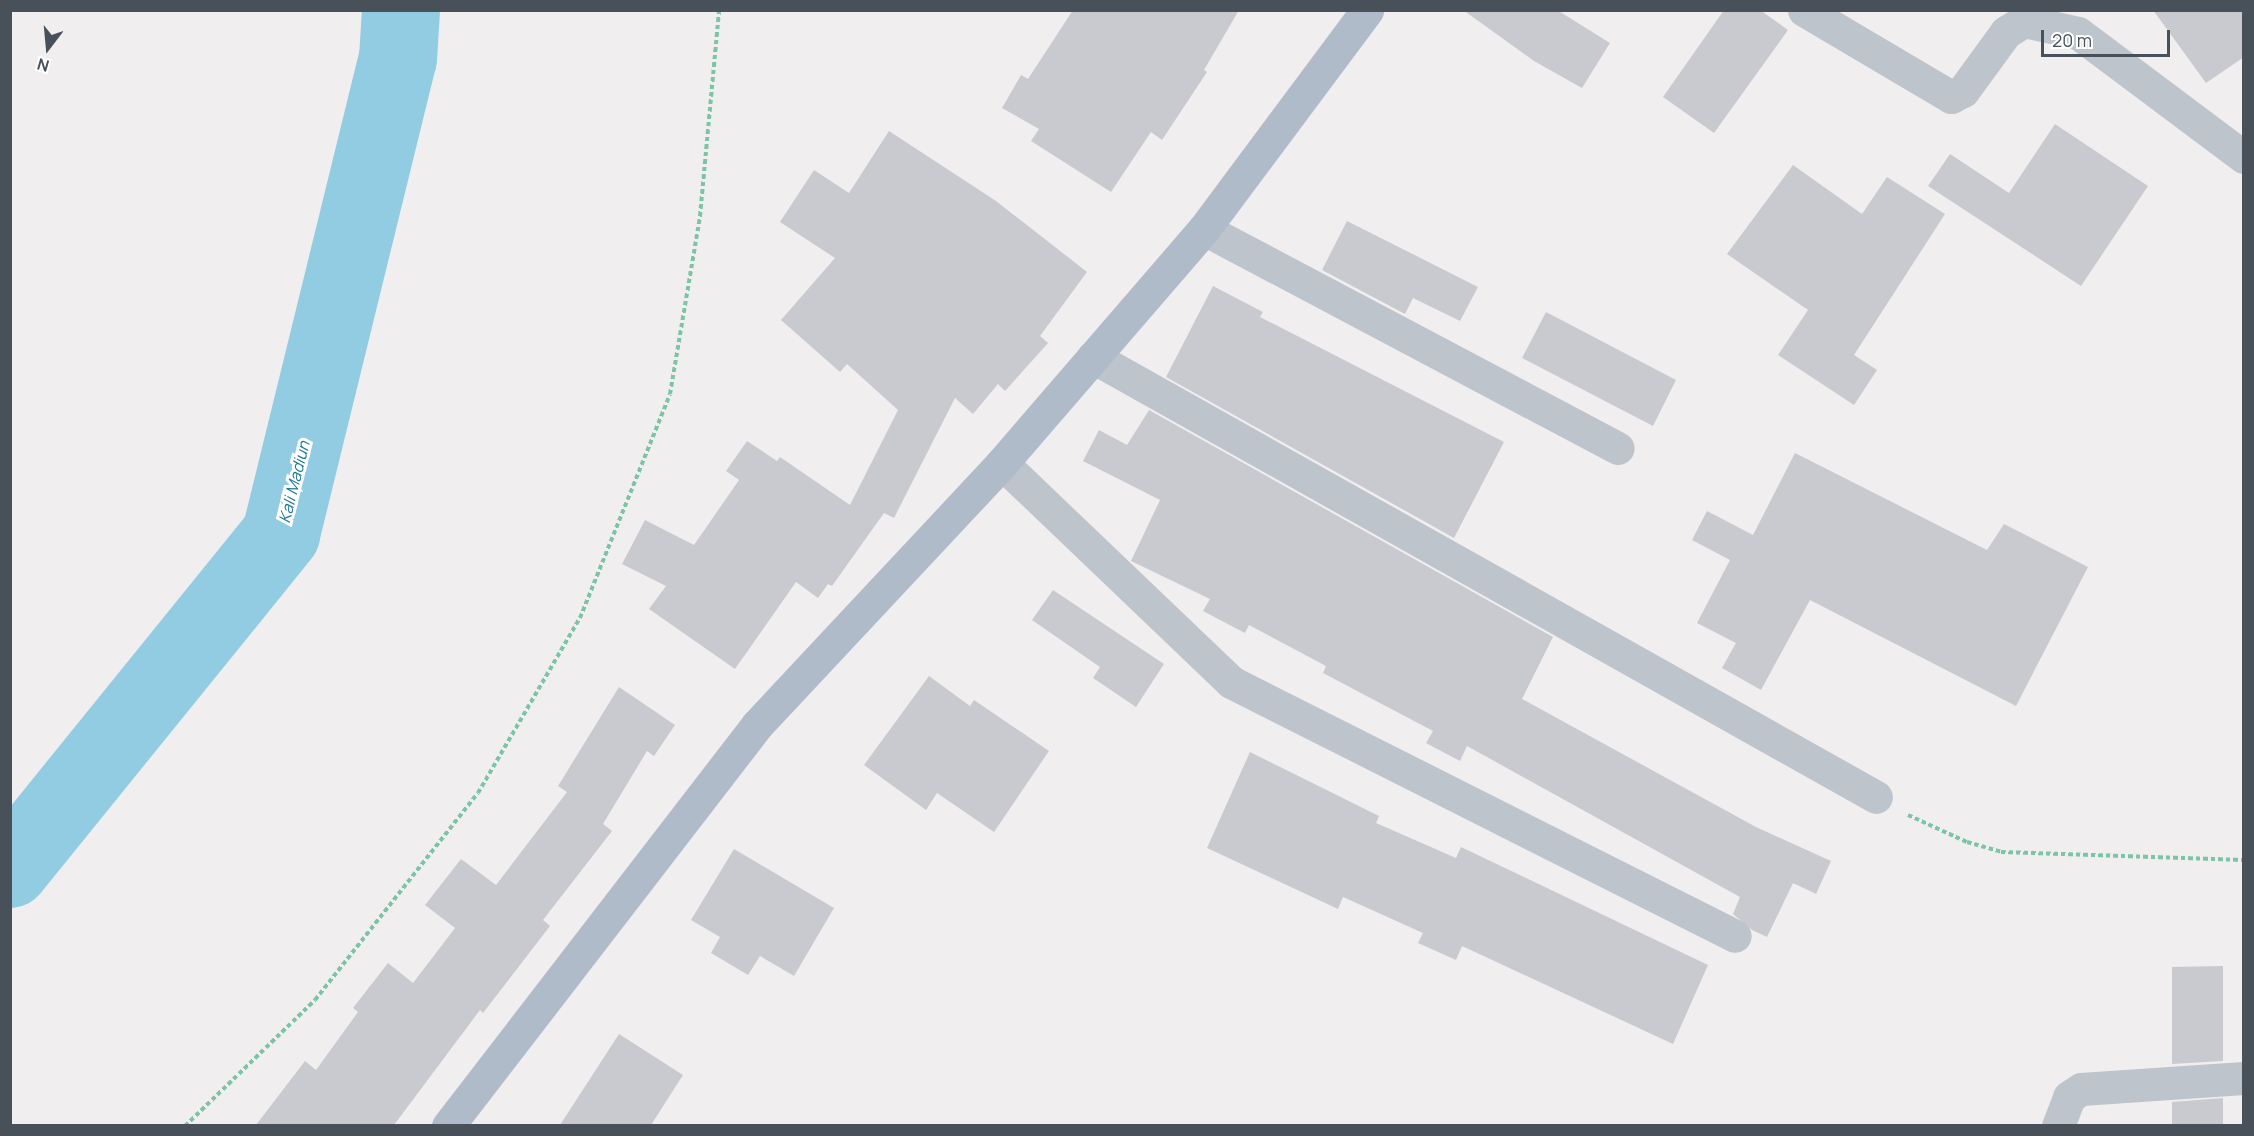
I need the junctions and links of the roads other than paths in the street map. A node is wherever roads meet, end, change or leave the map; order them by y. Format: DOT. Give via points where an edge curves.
graph roads {
  1 [pos="1367,10"];
  2 [pos="1804,10"];
  3 [pos="2244,157"];
  4 [pos="1204,229"];
  5 [pos="1093,357"];
  6 [pos="1618,448"];
  7 [pos="1002,463"];
  8 [pos="1876,797"];
  9 [pos="1735,936"];
  10 [pos="2244,1078"];
  11 [pos="448,1125"];
  12 [pos="2058,1125"];
  1 -- 4 [label="main road"];
  2 -- 3 [label="street" via="1951,97 1963,92 2006,32 2024,21 2078,33"];
  4 -- 5 [label="main road"];
  4 -- 6 [label="street"];
  5 -- 7 [label="main road"];
  5 -- 8 [label="street"];
  7 -- 9 [label="street" via="1231,682"];
  7 -- 11 [label="main road" via="757,726"];
  10 -- 12 [label="street" via="2081,1089 2069,1097"];
}
